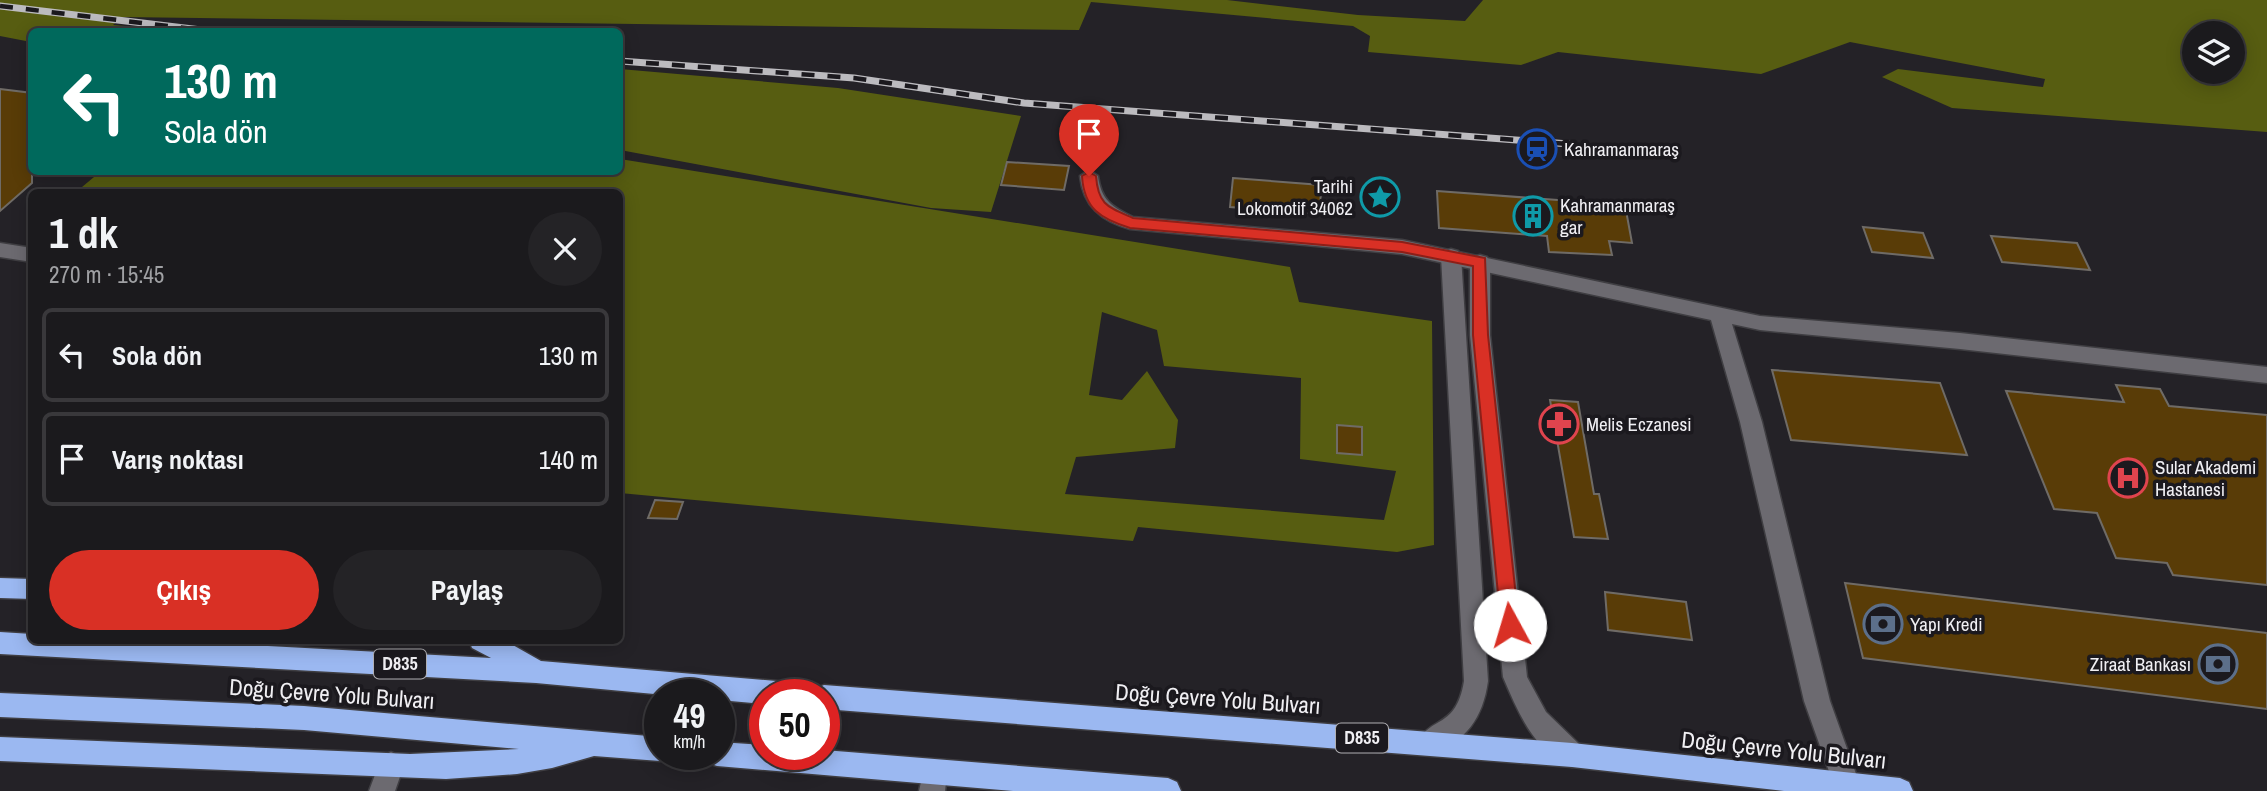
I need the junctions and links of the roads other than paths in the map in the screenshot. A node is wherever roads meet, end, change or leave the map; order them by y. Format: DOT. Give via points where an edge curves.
graph roads {
  1 [pos="1089,176"];
  2 [pos="0,250"];
  3 [pos="28,254"];
  4 [pos="1451,256"];
  5 [pos="1480,262"];
  6 [pos="1719,314"];
  7 [pos="2267,375"];
  8 [pos="0,587"];
  9 [pos="28,589"];
  10 [pos="0,643"];
  11 [pos="488,644"];
  12 [pos="536,672"];
  13 [pos="749,691"];
  14 [pos="840,698"];
  15 [pos="0,705"];
  16 [pos="1431,743"];
  17 [pos="594,744"];
  18 [pos="644,748"];
  19 [pos="0,749"];
  20 [pos="1572,755"];
  21 [pos="735,756"];
  22 [pos="391,765"];
  23 [pos="933,782"];
  24 [pos="1847,785"];
  25 [pos="382,791"];
  26 [pos="1168,791"];
  27 [pos="1900,791"];
  1 -- 4 [label="street" via="1090,194 1102,210 1130,223 1402,247"];
  2 -- 3 [label="street"];
  4 -- 5 [label="street"];
  4 -- 16 [label="street" via="1476,681 1473,707 1456,730"];
  5 -- 6 [label="street"];
  5 -- 20 [label="street" via="1480,335 1516,677 1546,736"];
  6 -- 7 [label="street" via="1760,323"];
  6 -- 24 [label="street" via="1751,422 1817,701"];
  8 -- 9 [label="highway"];
  10 -- 12 [label="highway, Doğu Çevre Yolu Bulvarı / D835"];
  11 -- 12 [label="highway"];
  12 -- 13 [label="highway, Doğu Çevre Yolu Bulvarı / D835"];
  14 -- 16 [label="highway, Doğu Çevre Yolu Bulvarı / D835"];
  15 -- 17 [label="highway, Doğu Çevre Yolu Bulvarı" via="304,718"];
  16 -- 20 [label="highway, Doğu Çevre Yolu Bulvarı / D835"];
  17 -- 18 [label="highway, Doğu Çevre Yolu Bulvarı"];
  17 -- 22 [label="highway" via="549,759 499,766"];
  19 -- 22 [label="highway"];
  20 -- 24 [label="highway, Doğu Çevre Yolu Bulvarı / D835"];
  21 -- 23 [label="highway"];
  22 -- 25 [label="street"];
  23 -- 26 [label="highway"];
  24 -- 27 [label="highway, Doğu Çevre Yolu Bulvarı / D835"];
}
